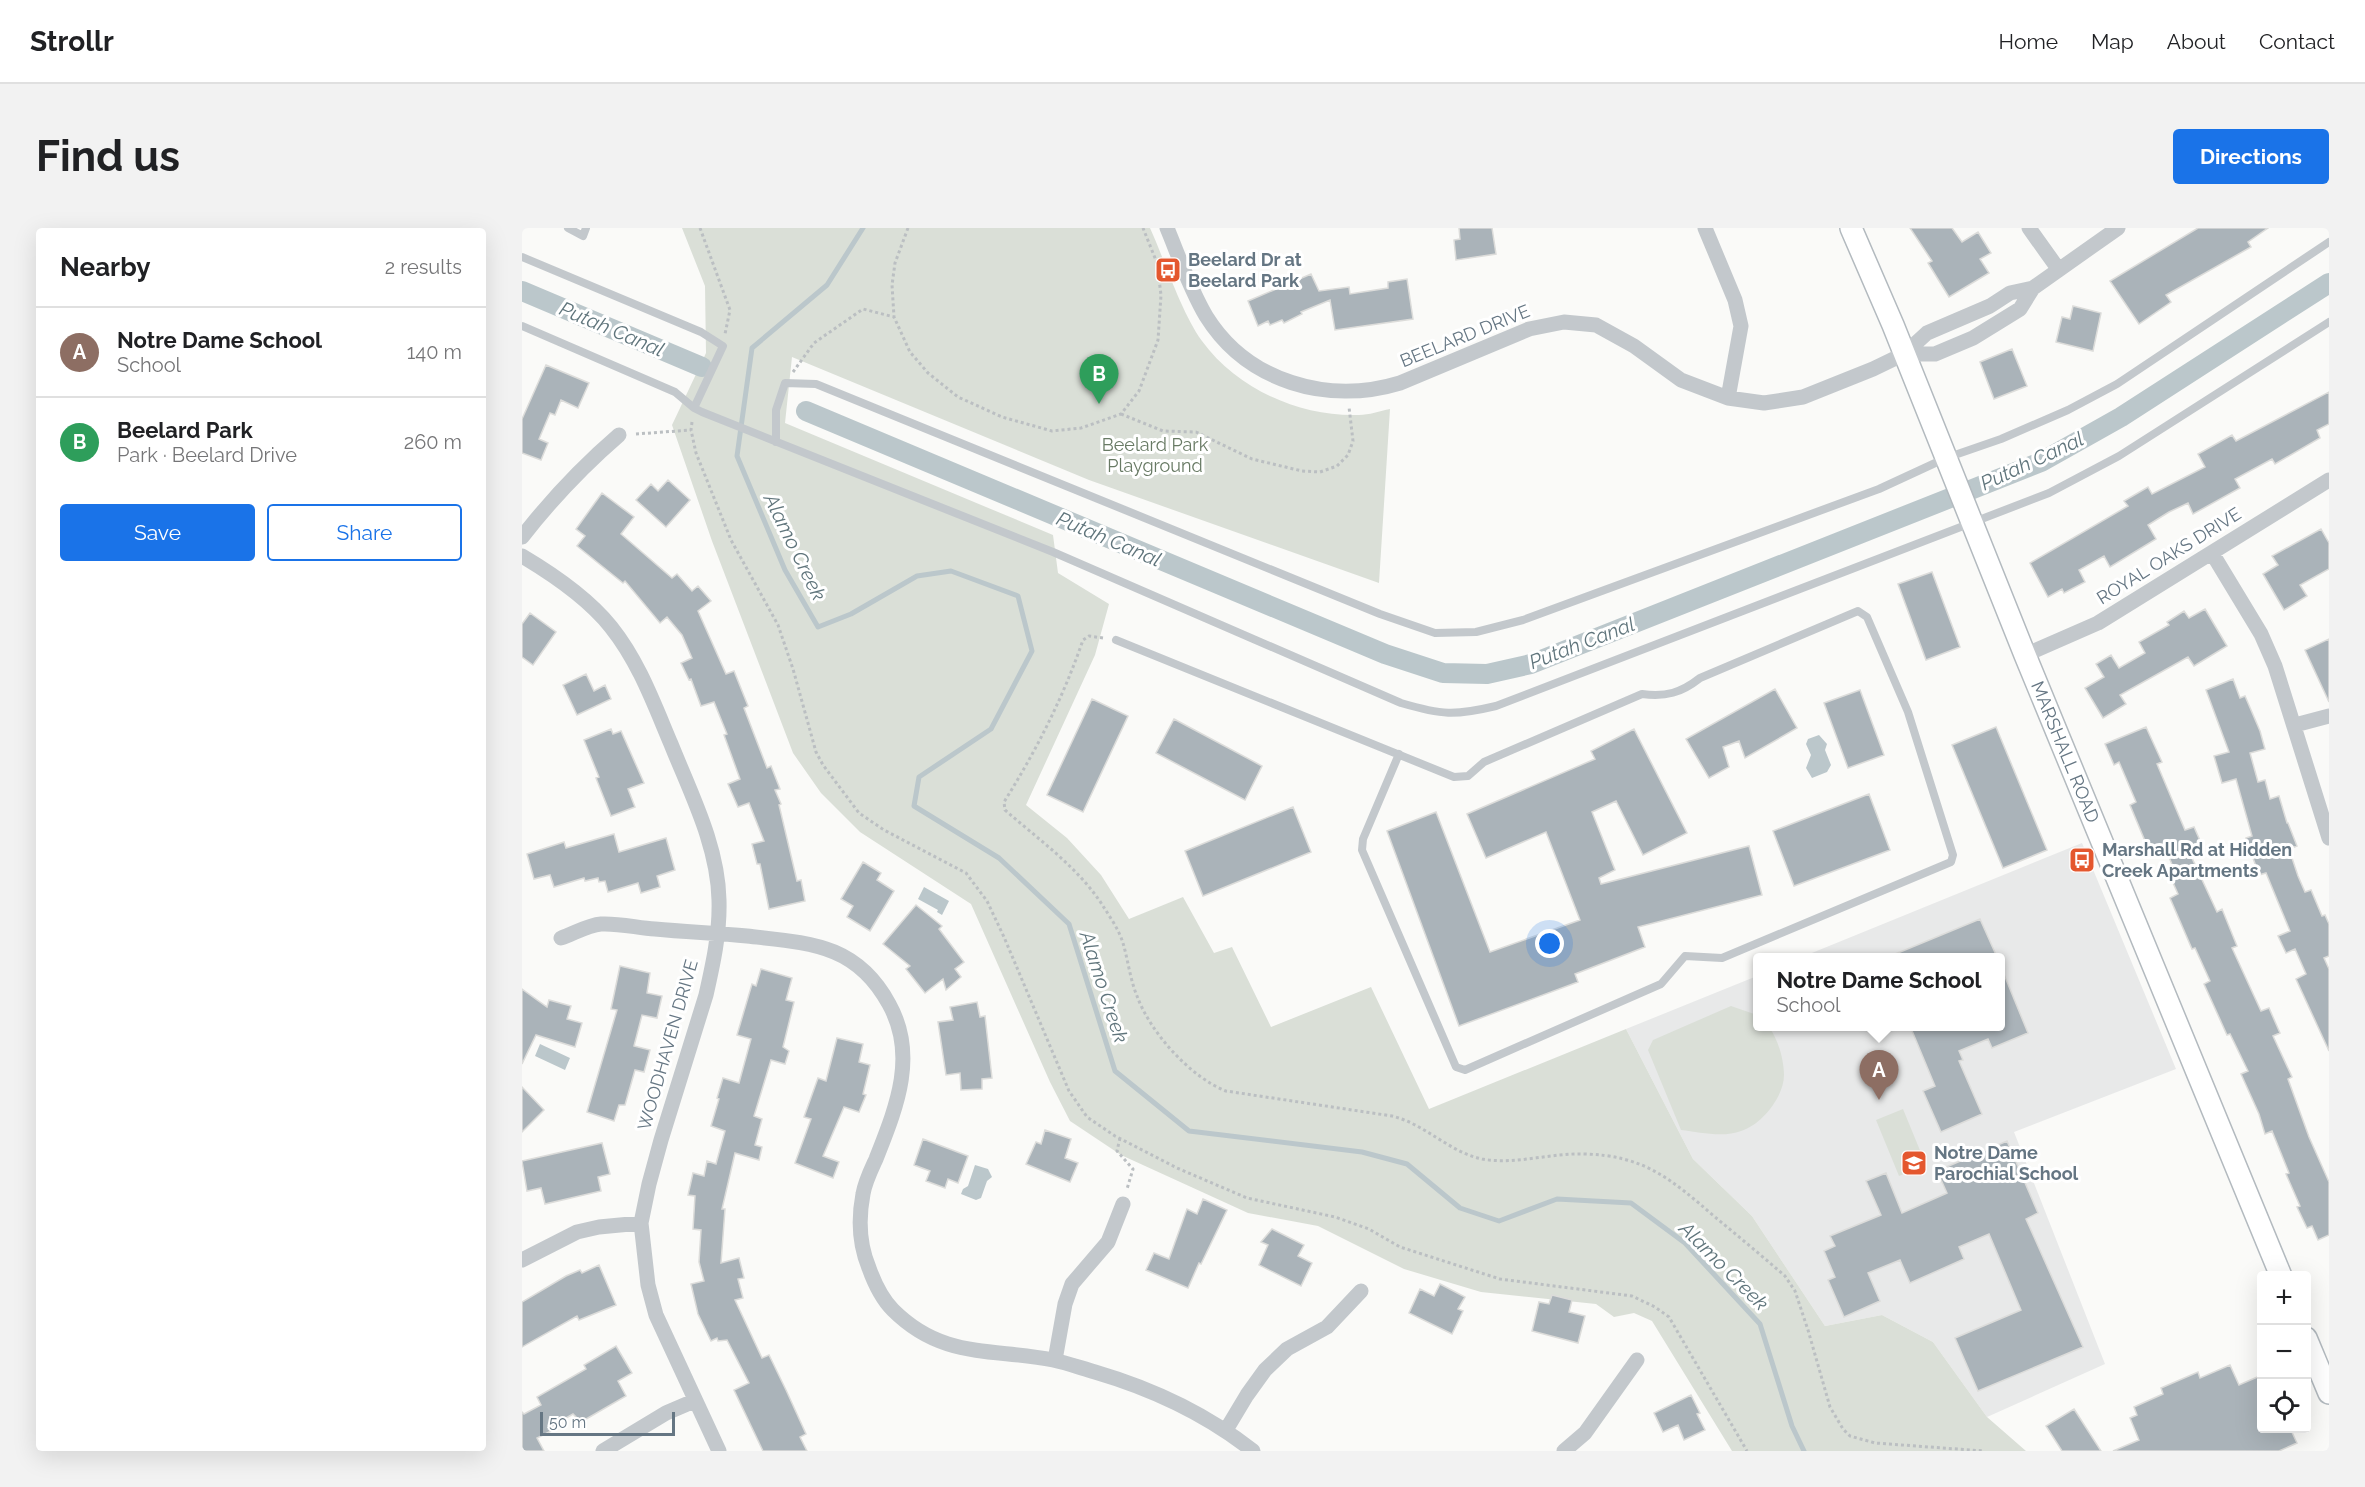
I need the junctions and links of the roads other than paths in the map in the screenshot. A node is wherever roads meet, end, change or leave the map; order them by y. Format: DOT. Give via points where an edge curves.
graph roads {
  1 [pos="568,228"];
  2 [pos="586,228"];
  3 [pos="1167,228"];
  4 [pos="1705,228"];
  5 [pos="1851,228"];
  6 [pos="2029,228"];
  7 [pos="2118,228"];
  8 [pos="2329,242"];
  9 [pos="522,257"];
  10 [pos="2059,270"];
  11 [pos="2033,288"];
  12 [pos="2329,322"];
  13 [pos="522,326"];
  14 [pos="1904,354"];
  15 [pos="1728,398"];
  16 [pos="698,410"];
  17 [pos="619,435"];
  18 [pos="776,442"];
  19 [pos="1948,462"];
  20 [pos="2329,480"];
  21 [pos="1972,522"];
  22 [pos="522,537"];
  23 [pos="2212,553"];
  24 [pos="522,556"];
  25 [pos="1116,640"];
  26 [pos="2025,655"];
  27 [pos="2329,716"];
  28 [pos="2295,725"];
  29 [pos="1399,754"];
  30 [pos="2329,838"];
  31 [pos="718,935"];
  32 [pos="561,938"];
  33 [pos="1123,1204"];
  34 [pos="641,1223"];
  35 [pos="522,1260"];
  36 [pos="2279,1271"];
  37 [pos="1361,1291"];
  38 [pos="2311,1348"];
  39 [pos="1055,1360"];
  40 [pos="1636,1360"];
  41 [pos="2329,1393"];
  42 [pos="694,1401"];
  43 [pos="1226,1430"];
  44 [pos="603,1451"];
  45 [pos="719,1451"];
  46 [pos="1253,1451"];
  47 [pos="1564,1451"];
  1 -- 2 [label="lane" via="583,236"];
  3 -- 15 [label="street, BEELARD DRIVE" via="1207,317 1230,345 1284,380 1348,393 1383,388 1529,329 1573,322 1615,333 1681,381"];
  4 -- 15 [label="street" via="1735,300 1741,326"];
  5 -- 14 [label="street, MARSHALL ROAD"];
  6 -- 10 [label="street"];
  7 -- 10 [label="street, BEELARD DRIVE"];
  8 -- 19 [label="lane" via="2116,384"];
  9 -- 16 [label="lane" via="701,332 723,346"];
  10 -- 11 [label="street, BEELARD DRIVE"];
  11 -- 14 [label="street, BEELARD DRIVE" via="2010,293 1990,306 1927,333"];
  11 -- 14 [label="street, BEELARD DRIVE" via="2020,309 1973,339 1935,354"];
  12 -- 21 [label="lane" via="2083,477"];
  13 -- 16 [label="lane" via="675,392"];
  14 -- 15 [label="street, BEELARD DRIVE" via="1803,398 1764,403"];
  14 -- 19 [label="street, MARSHALL ROAD"];
  16 -- 18 [label="lane"];
  17 -- 22 [label="street" via="591,459"];
  18 -- 19 [label="lane" via="776,410 785,383 816,384 1435,633 1476,632 1523,620"];
  18 -- 21 [label="lane" via="1053,552 1401,703 1431,712 1460,714 1496,706"];
  19 -- 21 [label="street, MARSHALL ROAD"];
  20 -- 23 [label="street, ROYAL OAKS DRIVE"];
  21 -- 26 [label="street, MARSHALL ROAD"];
  23 -- 26 [label="street, ROYAL OAKS DRIVE" via="2098,622"];
  23 -- 28 [label="street" via="2261,634"];
  24 -- 31 [label="street, WOODHAVEN DRIVE" via="580,596 611,626 639,667 714,858"];
  25 -- 29 [label="lane"];
  26 -- 36 [label="street, MARSHALL ROAD"];
  27 -- 28 [label="street"];
  28 -- 30 [label="street"];
  29 -- 29 [label="lane" via="1363,839 1362,850 1456,1067 1465,1070 1661,984 1685,956 1722,958 1951,862 1953,855 1908,712 1867,617 1858,611 1700,678 1679,692 1631,698 1484,762 1468,776 1454,777"];
  31 -- 32 [label="street" via="599,924"];
  31 -- 34 [label="street, WOODHAVEN DRIVE" via="706,995 655,1162"];
  31 -- 39 [label="street" via="806,943 833,951 859,964 880,987 897,1018 904,1052 902,1081 894,1113 863,1192 859,1223 863,1252 874,1282 890,1307 910,1327 938,1342"];
  33 -- 39 [label="street" via="1108,1242 1072,1284"];
  34 -- 35 [label="street" via="576,1232"];
  34 -- 42 [label="street, WOODHAVEN DRIVE" via="648,1285 656,1315"];
  37 -- 43 [label="street" via="1332,1323 1287,1348 1265,1370"];
  38 -- 41 [label="street"];
  39 -- 43 [label="street" via="1170,1398"];
  40 -- 47 [label="street" via="1585,1433"];
  42 -- 44 [label="street"];
  42 -- 45 [label="street, WOODHAVEN DRIVE"];
  43 -- 46 [label="street"];
}
